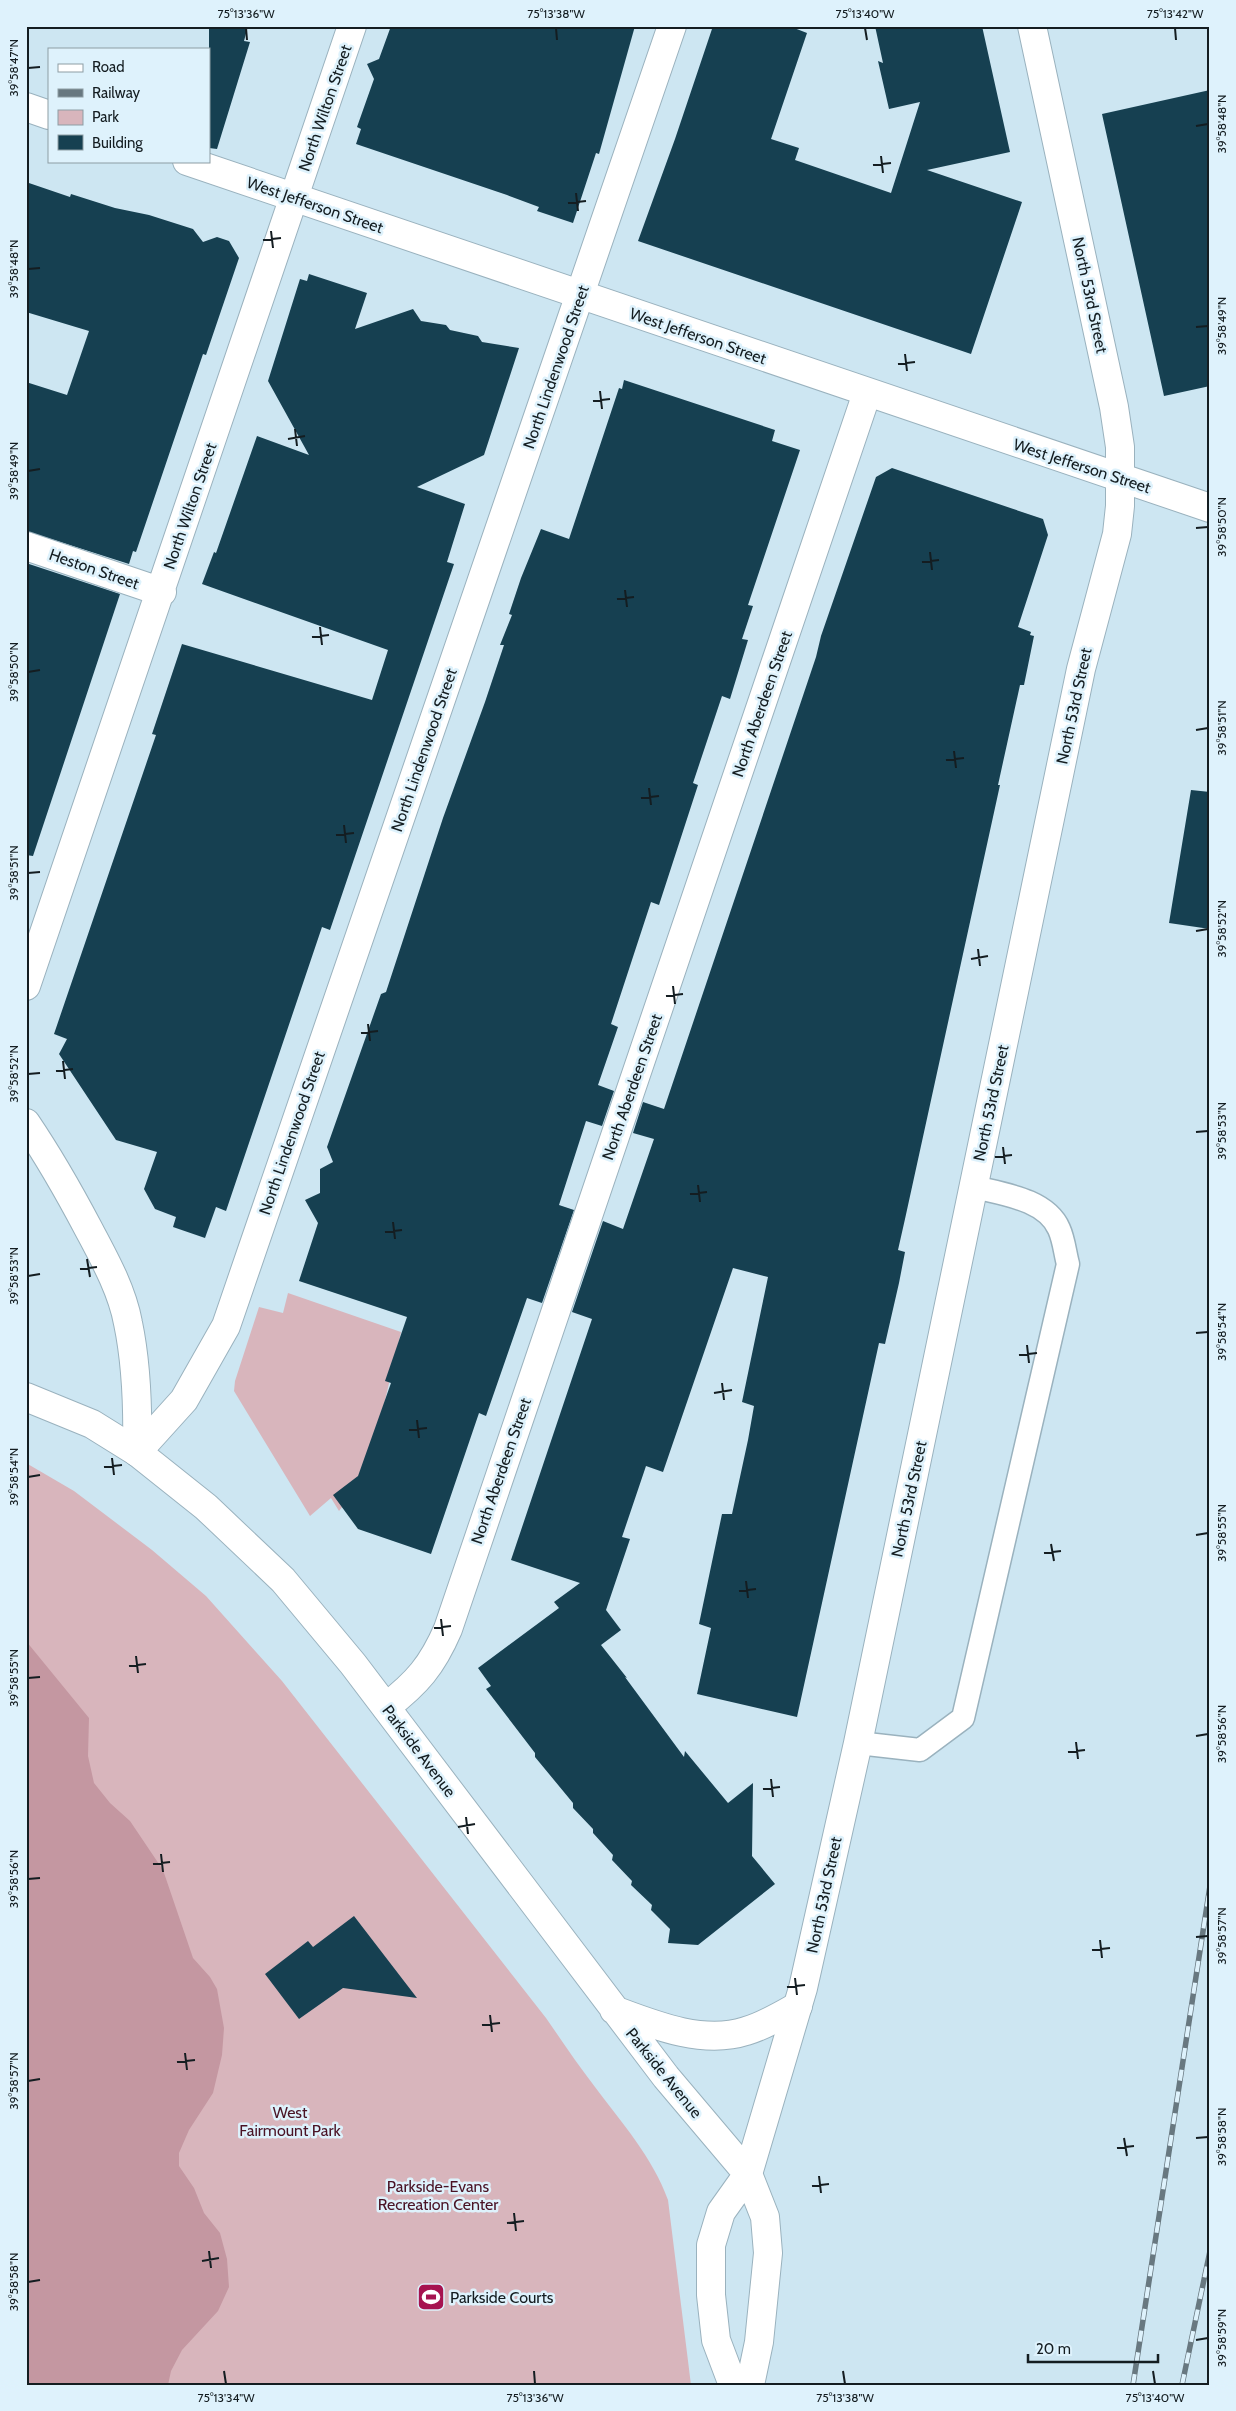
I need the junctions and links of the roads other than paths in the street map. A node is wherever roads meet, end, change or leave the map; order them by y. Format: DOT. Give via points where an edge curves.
graph roads {
  1 [pos="352,26"];
  2 [pos="672,26"];
  3 [pos="1032,26"];
  4 [pos="26,107"];
  5 [pos="48,114"];
  6 [pos="190,162"];
  7 [pos="294,198"];
  8 [pos="580,296"];
  9 [pos="867,393"];
  10 [pos="1121,478"];
  11 [pos="1210,508"];
  12 [pos="26,546"];
  13 [pos="162,592"];
  14 [pos="26,986"];
  15 [pos="26,1123"];
  16 [pos="974,1187"];
  17 [pos="26,1397"];
  18 [pos="137,1452"];
  19 [pos="386,1707"];
  20 [pos="858,1743"];
  21 [pos="798,2006"];
  22 [pos="614,2010"];
  23 [pos="748,2174"];
  24 [pos="733,2385"];
  25 [pos="750,2385"];
  1 -- 7 [label="street, North Wilton Street"];
  2 -- 8 [label="street, North Lindenwood Street"];
  3 -- 10 [label="street, North 53rd Street" via="1114,407"];
  4 -- 5 [label="street"];
  6 -- 7 [label="street, West Jefferson Street"];
  7 -- 8 [label="street, West Jefferson Street"];
  7 -- 13 [label="street, North Wilton Street"];
  8 -- 9 [label="street, West Jefferson Street"];
  8 -- 18 [label="street, North Lindenwood Street" via="226,1326 184,1400"];
  9 -- 10 [label="street, West Jefferson Street"];
  9 -- 19 [label="street, North Aberdeen Street" via="448,1629 427,1668 411,1687"];
  10 -- 11 [label="street, West Jefferson Street"];
  10 -- 16 [label="street, North 53rd Street" via="1116,534 1081,669"];
  12 -- 13 [label="street, Heston Street"];
  13 -- 14 [label="street, North Wilton Street"];
  15 -- 18 [label="street" via="84,1221 123,1303 137,1398"];
  16 -- 20 [label="street, North 53rd Street"];
  16 -- 20 [label="lane" via="1023,1200 1047,1212 1059,1229 1068,1264 963,1718 920,1750"];
  17 -- 18 [label="street, Parkside Avenue" via="92,1424"];
  18 -- 19 [label="street, Parkside Avenue" via="206,1507 283,1580"];
  19 -- 22 [label="street, Parkside Avenue"];
  20 -- 21 [label="street, North 53rd Street"];
  21 -- 22 [label="street" via="745,2032 723,2035 684,2032"];
  21 -- 23 [label="street, North 53rd Street"];
  22 -- 23 [label="street, Parkside Avenue"];
  23 -- 24 [label="street, North 53rd Street" via="721,2212 711,2245 711,2294 716,2340"];
  23 -- 25 [label="street, Parkside Avenue" via="765,2217 768,2253 759,2342"];
}
